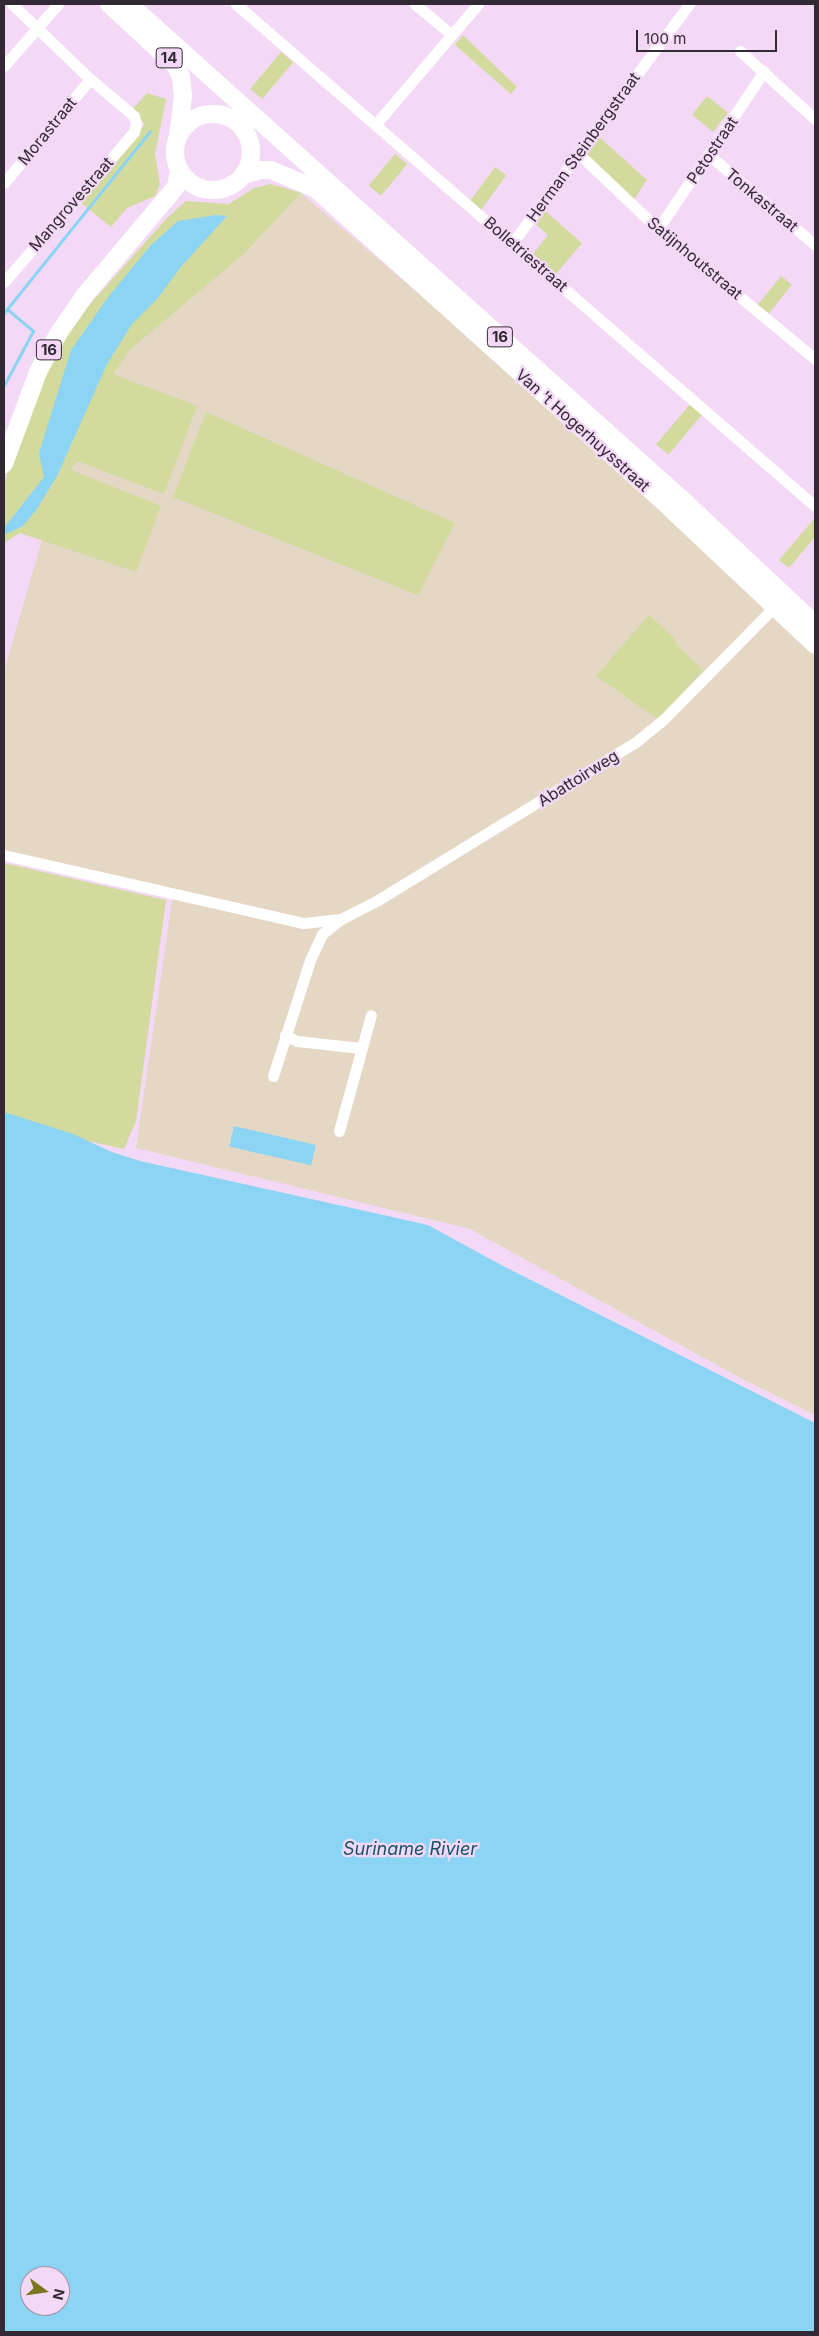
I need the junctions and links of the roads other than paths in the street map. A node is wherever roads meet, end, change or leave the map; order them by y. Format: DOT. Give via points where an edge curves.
graph roads {
  1 [pos="12,4"];
  2 [pos="58,4"];
  3 [pos="109,4"];
  4 [pos="129,4"];
  5 [pos="236,4"];
  6 [pos="416,4"];
  7 [pos="478,4"];
  8 [pos="689,4"];
  9 [pos="37,26"];
  10 [pos="452,35"];
  11 [pos="740,51"];
  12 [pos="182,52"];
  13 [pos="4,66"];
  14 [pos="764,71"];
  15 [pos="90,79"];
  16 [pos="815,119"];
  17 [pos="375,125"];
  18 [pos="242,126"];
  19 [pos="178,135"];
  20 [pos="578,153"];
  21 [pos="709,155"];
  22 [pos="179,171"];
  23 [pos="244,175"];
  24 [pos="4,183"];
  25 [pos="196,186"];
  26 [pos="334,189"];
  27 [pos="658,228"];
  28 [pos="513,242"];
  29 [pos="815,245"];
  30 [pos="123,252"];
  31 [pos="5,278"];
  32 [pos="815,359"];
  33 [pos="4,464"];
  34 [pos="815,506"];
  35 [pos="779,601"];
  36 [pos="815,624"];
  37 [pos="815,645"];
  38 [pos="4,855"];
  39 [pos="341,919"];
  40 [pos="371,1015"];
  41 [pos="285,1035"];
  42 [pos="361,1048"];
  43 [pos="273,1076"];
  44 [pos="340,1131"];
  1 -- 9 [label="street"];
  2 -- 9 [label="street"];
  3 -- 19 [label="main road, 14" via="176,66 183,96"];
  4 -- 12 [label="main road, Van 't Hogerhuysstraat / 14"];
  5 -- 17 [label="street, Bolletriestraat"];
  6 -- 10 [label="street"];
  7 -- 10 [label="street"];
  8 -- 20 [label="street, Herman Steinbergstraat"];
  9 -- 13 [label="street"];
  9 -- 15 [label="street"];
  10 -- 17 [label="street"];
  11 -- 14 [label="street"];
  12 -- 18 [label="main road, Van 't Hogerhuysstraat / 14" via="220,105"];
  12 -- 26 [label="main road, Van 't Hogerhuysstraat / 16"];
  14 -- 16 [label="street"];
  14 -- 21 [label="street, Petostraat"];
  15 -- 24 [label="street, Morastraat"];
  15 -- 31 [label="street, Mangrovestraat" via="134,116 134,132"];
  17 -- 28 [label="street, Bolletriestraat"];
  18 -- 19 [label="main road" via="228,116 205,114 194,118"];
  18 -- 23 [label="main road" via="251,152"];
  18 -- 26 [label="main road, Van 't Hogerhuysstraat"];
  19 -- 22 [label="main road, 16" via="174,153"];
  20 -- 27 [label="street, Satijnhoutstraat"];
  20 -- 28 [label="street, Herman Steinbergstraat"];
  21 -- 27 [label="street, Petostraat"];
  21 -- 29 [label="street, Tonkastraat"];
  22 -- 25 [label="main road"];
  22 -- 30 [label="main road, 16" via="176,187"];
  23 -- 25 [label="main road, 16" via="230,186 218,190"];
  23 -- 35 [label="main road, Van 't Hogerhuysstraat / 16" via="271,170 316,189 673,511"];
  25 -- 30 [label="main road, 16"];
  26 -- 35 [label="main road, Van 't Hogerhuysstraat / 16" via="687,504"];
  27 -- 32 [label="street, Satijnhoutstraat"];
  28 -- 34 [label="street, Bolletriestraat"];
  30 -- 33 [label="main road, 16" via="85,295 58,334 38,372"];
  35 -- 36 [label="main road, Van 't Hogerhuysstraat / 16"];
  35 -- 37 [label="main road, Van 't Hogerhuysstraat / 16"];
  35 -- 39 [label="street, Abattoirweg" via="663,720 637,741 378,900"];
  38 -- 39 [label="street" via="303,923"];
  39 -- 41 [label="street" via="322,934 315,946"];
  40 -- 42 [label="street"];
  41 -- 42 [label="street" via="298,1041"];
  41 -- 43 [label="street"];
  42 -- 44 [label="street"];
}
